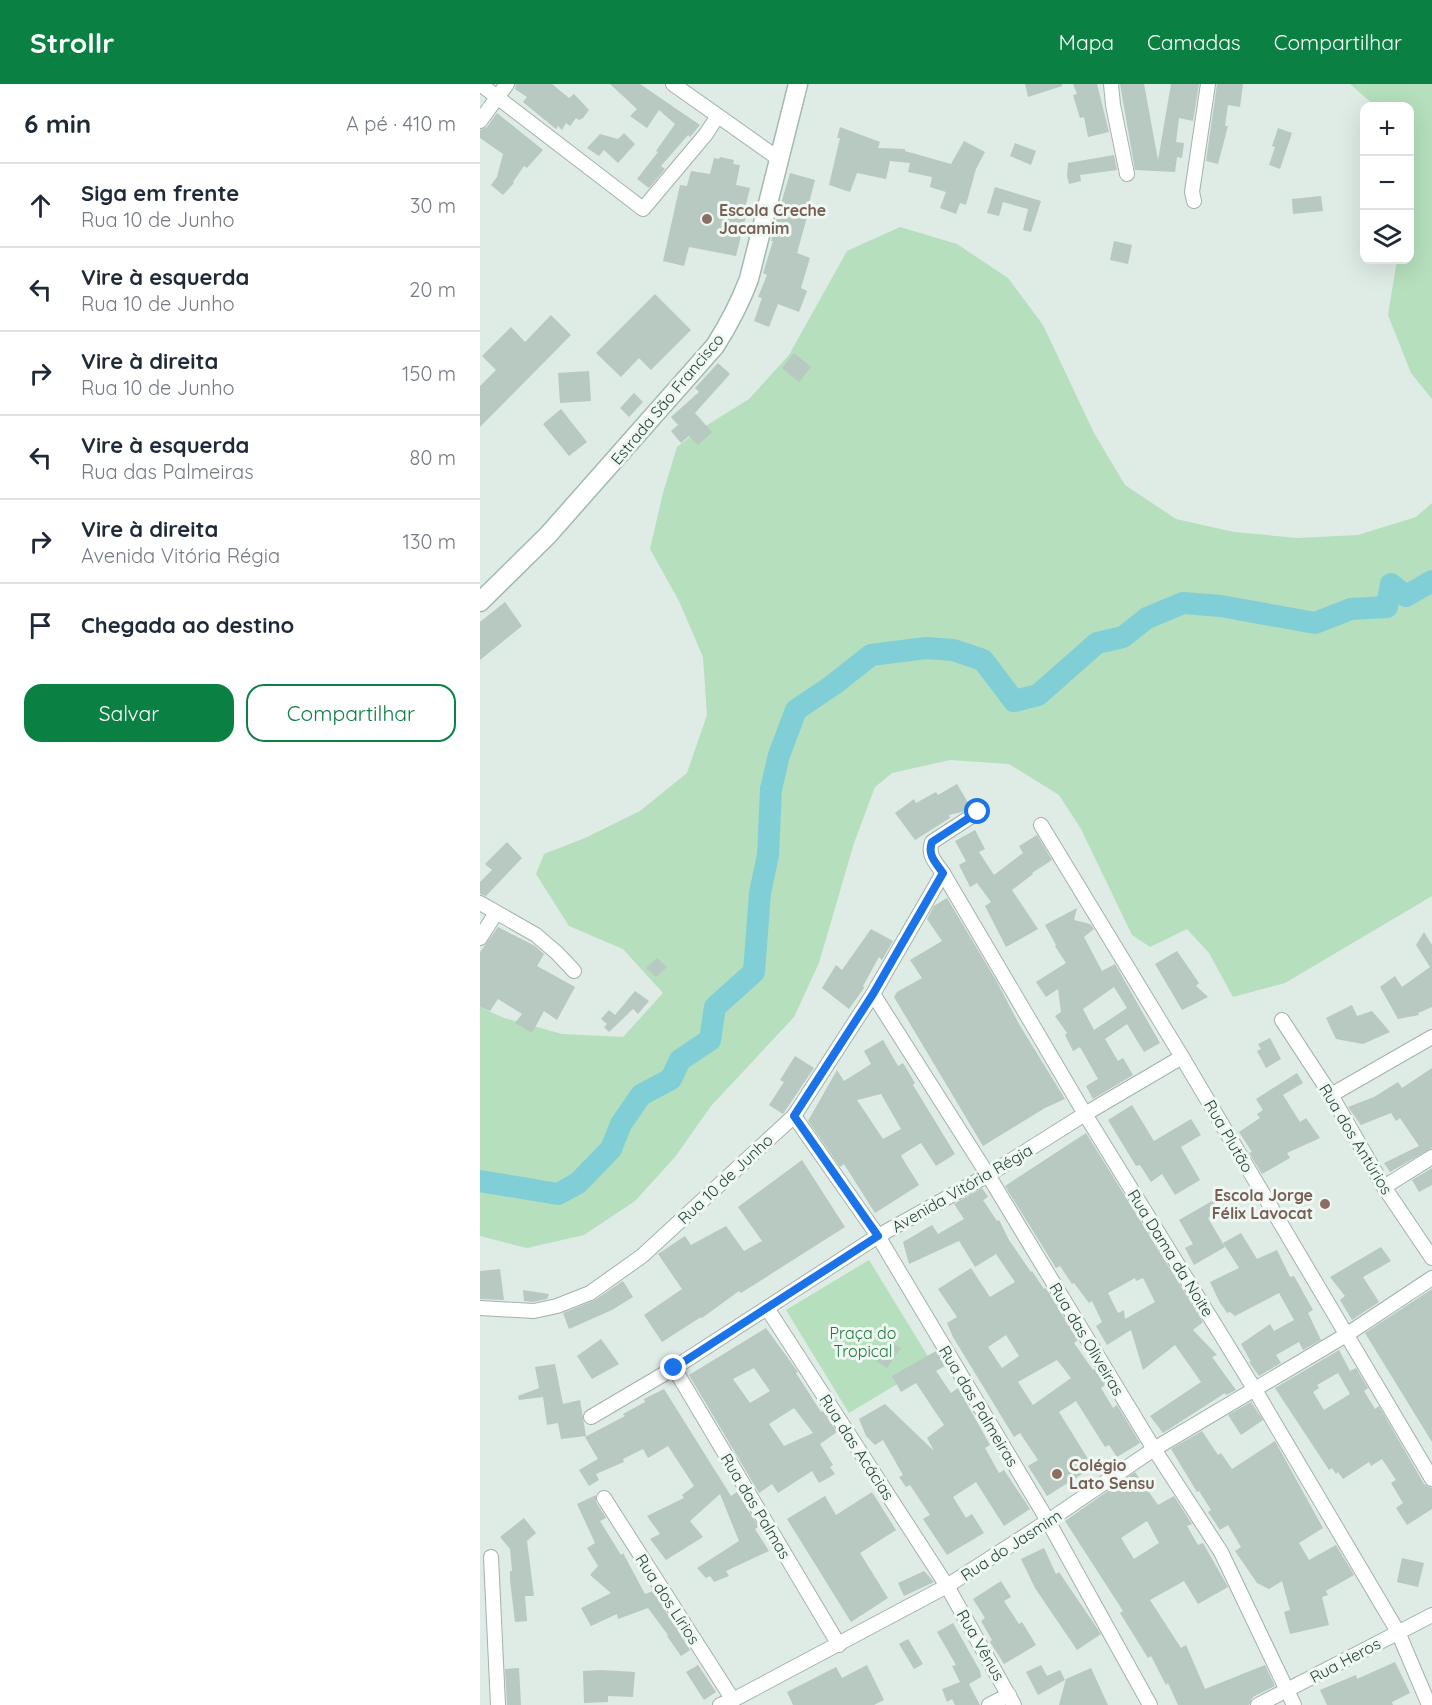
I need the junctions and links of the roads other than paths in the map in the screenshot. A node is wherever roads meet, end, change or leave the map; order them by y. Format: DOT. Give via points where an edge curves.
graph roads {
  1 [pos="480,84"];
  2 [pos="507,84"];
  3 [pos="673,84"];
  4 [pos="798,84"];
  5 [pos="1111,84"];
  6 [pos="1208,84"];
  7 [pos="497,98"];
  8 [pos="717,117"];
  9 [pos="480,121"];
  10 [pos="779,159"];
  11 [pos="1127,174"];
  12 [pos="1194,201"];
  13 [pos="480,602"];
  14 [pos="978,812"];
  15 [pos="1041,825"];
  16 [pos="943,873"];
  17 [pos="480,903"];
  18 [pos="496,913"];
  19 [pos="480,938"];
  20 [pos="574,971"];
  21 [pos="873,994"];
  22 [pos="1282,1020"];
  23 [pos="1432,1036"];
  24 [pos="1182,1057"];
  25 [pos="1331,1095"];
  26 [pos="1085,1114"];
  27 [pos="794,1116"];
  28 [pos="1432,1157"];
  29 [pos="988,1175"];
  30 [pos="1384,1187"];
  31 [pos="878,1236"];
  32 [pos="1432,1258"];
  33 [pos="1432,1278"];
  34 [pos="480,1308"];
  35 [pos="767,1308"];
  36 [pos="1346,1335"];
  37 [pos="674,1368"];
  38 [pos="1255,1390"];
  39 [pos="591,1417"];
  40 [pos="1154,1449"];
  41 [pos="1432,1479"];
  42 [pos="604,1498"];
  43 [pos="1048,1521"];
  44 [pos="491,1557"];
  45 [pos="947,1586"];
  46 [pos="1432,1615"];
  47 [pos="1398,1632"];
  48 [pos="839,1645"];
  49 [pos="1288,1690"];
  50 [pos="1012,1700"];
  51 [pos="726,1703"];
  52 [pos="498,1705"];
  53 [pos="989,1705"];
  54 [pos="1150,1705"];
  55 [pos="1258,1705"];
  56 [pos="1294,1705"];
  57 [pos="1429,1705"];
  1 -- 7 [label="street"];
  2 -- 7 [label="street"];
  3 -- 8 [label="street"];
  4 -- 10 [label="street, Estrada São Francisco"];
  5 -- 11 [label="street"];
  6 -- 12 [label="street" via="1192,192"];
  7 -- 8 [label="street" via="643,209"];
  7 -- 9 [label="street"];
  8 -- 10 [label="street"];
  10 -- 13 [label="street, Estrada São Francisco" via="740,304 715,346 562,519"];
  14 -- 16 [label="street" via="932,842 931,855"];
  15 -- 24 [label="street, Rua Plutão"];
  16 -- 21 [label="street, Rua 10 de Junho"];
  16 -- 26 [label="street, Rua Dama da Noite"];
  17 -- 18 [label="street"];
  18 -- 19 [label="street"];
  18 -- 20 [label="street" via="536,935"];
  21 -- 27 [label="street, Rua 10 de Junho"];
  21 -- 29 [label="street, Rua das Oliveiras"];
  22 -- 25 [label="street, Rua dos Antúrios"];
  23 -- 25 [label="street"];
  24 -- 26 [label="street, Avenida Vitória Régia"];
  24 -- 36 [label="street, Rua Plutão"];
  25 -- 30 [label="street, Rua dos Antúrios"];
  26 -- 29 [label="street, Avenida Vitória Régia"];
  26 -- 38 [label="street, Rua Dama da Noite"];
  27 -- 31 [label="street, Rua das Palmeiras"];
  27 -- 34 [label="street, Rua 10 de Junho" via="642,1256 590,1293 534,1311"];
  28 -- 30 [label="street"];
  29 -- 31 [label="street, Avenida Vitória Régia"];
  29 -- 40 [label="street, Rua das Oliveiras"];
  30 -- 32 [label="street, Rua dos Antúrios"];
  31 -- 35 [label="street, Avenida Vitória Régia"];
  31 -- 43 [label="street, Rua das Palmeiras"];
  33 -- 36 [label="street, Rua do Jasmim"];
  35 -- 37 [label="street, Avenida Vitória Régia"];
  35 -- 45 [label="street, Rua das Acácias"];
  36 -- 38 [label="street, Rua do Jasmim"];
  36 -- 41 [label="street, Rua Plutão"];
  37 -- 39 [label="street, Avenida Vitória Régia"];
  37 -- 48 [label="street, Rua das Palmas"];
  38 -- 40 [label="street, Rua do Jasmim"];
  38 -- 47 [label="street, Rua Dama da Noite"];
  40 -- 43 [label="street, Rua do Jasmim"];
  40 -- 49 [label="street, Rua das Oliveiras" via="1221,1552"];
  42 -- 51 [label="street, Rua dos Lírios"];
  43 -- 45 [label="street, Rua do Jasmim"];
  43 -- 54 [label="street, Rua das Palmeiras"];
  44 -- 52 [label="street"];
  45 -- 48 [label="street, Rua do Jasmim"];
  45 -- 50 [label="street, Rua Vênus"];
  46 -- 47 [label="street, Rua Heros"];
  47 -- 49 [label="street, Rua Heros"];
  47 -- 57 [label="street, Rua Dama da Noite"];
  48 -- 51 [label="street, Rua do Jasmim"];
  49 -- 55 [label="street, Rua Heros"];
  49 -- 56 [label="street, Rua das Oliveiras"];
  50 -- 53 [label="street"];
}
